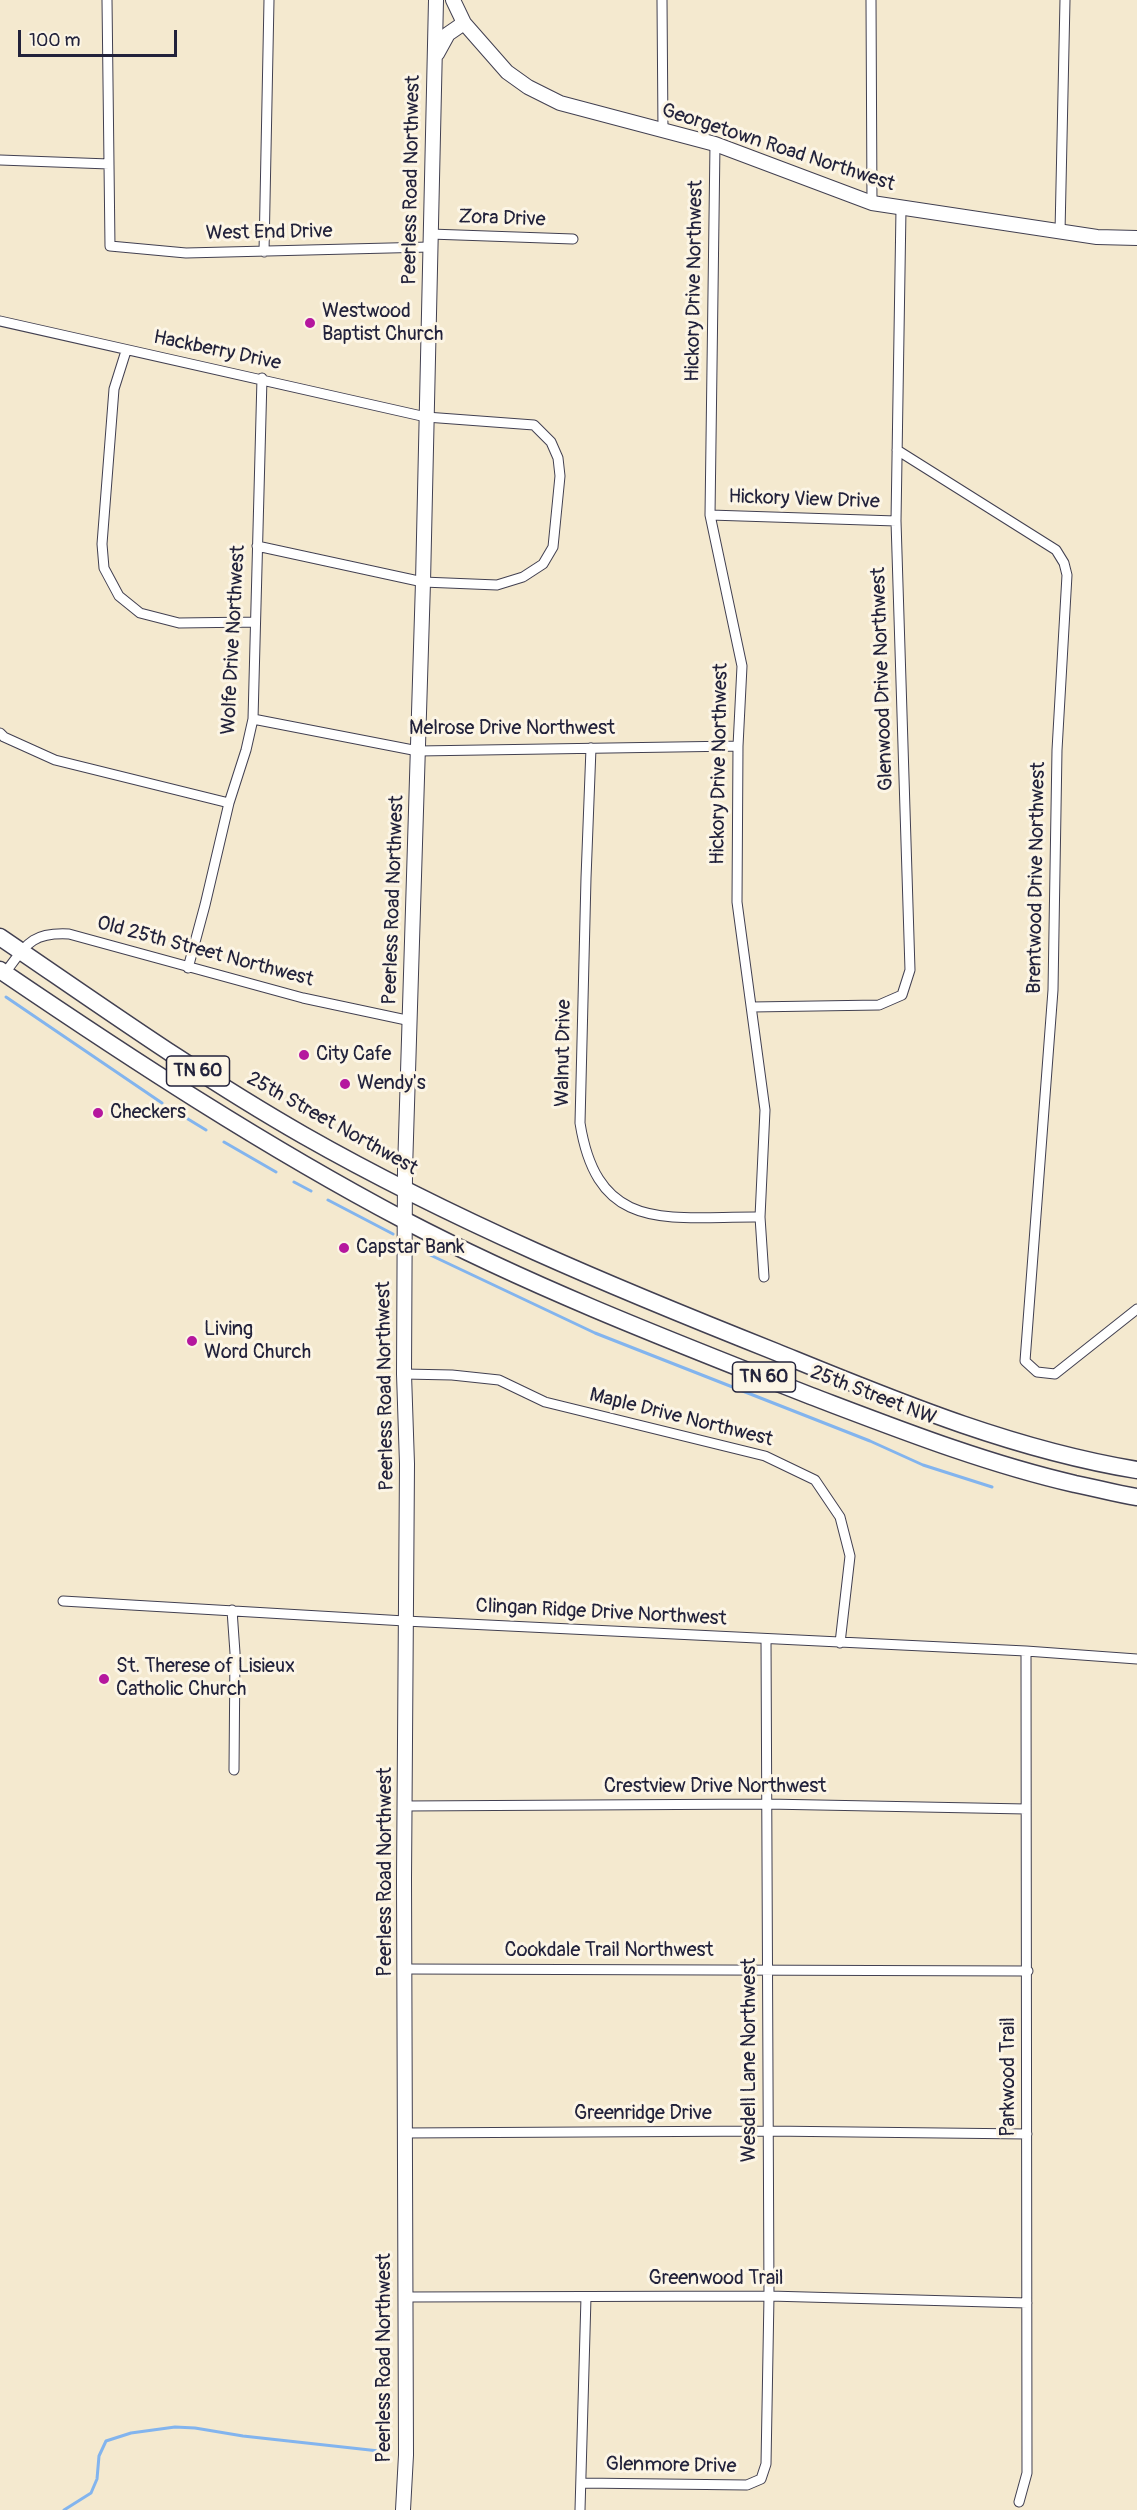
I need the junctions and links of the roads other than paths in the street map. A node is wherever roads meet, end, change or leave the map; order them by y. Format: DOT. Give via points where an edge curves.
graph roads {
  1 [pos="107,0"];
  2 [pos="269,0"];
  3 [pos="436,0"];
  4 [pos="453,0"];
  5 [pos="662,0"];
  6 [pos="871,0"];
  7 [pos="1065,0"];
  8 [pos="464,23"];
  9 [pos="435,27"];
  10 [pos="434,59"];
  11 [pos="663,131"];
  12 [pos="715,144"];
  13 [pos="0,160"];
  14 [pos="109,165"];
  15 [pos="872,203"];
  16 [pos="902,209"];
  17 [pos="1060,232"];
  18 [pos="1137,238"];
  19 [pos="573,239"];
  20 [pos="430,241"];
  21 [pos="264,252"];
  22 [pos="0,321"];
  23 [pos="126,351"];
  24 [pos="262,378"];
  25 [pos="426,417"];
  26 [pos="897,450"];
  27 [pos="710,515"];
  28 [pos="896,520"];
  29 [pos="257,546"];
  30 [pos="423,582"];
  31 [pos="255,622"];
  32 [pos="253,718"];
  33 [pos="0,733"];
  34 [pos="738,746"];
  35 [pos="591,748"];
  36 [pos="418,751"];
  37 [pos="229,803"];
  38 [pos="0,937"];
  39 [pos="21,951"];
  40 [pos="188,968"];
  41 [pos="2,971"];
  42 [pos="752,1007"];
  43 [pos="411,1021"];
  44 [pos="405,1189"];
  45 [pos="760,1217"];
  46 [pos="405,1220"];
  47 [pos="566,1264"];
  48 [pos="764,1277"];
  49 [pos="1137,1310"];
  50 [pos="404,1374"];
  51 [pos="1137,1470"];
  52 [pos="1137,1497"];
  53 [pos="63,1601"];
  54 [pos="232,1610"];
  55 [pos="405,1621"];
  56 [pos="766,1639"];
  57 [pos="840,1642"];
  58 [pos="1026,1651"];
  59 [pos="1137,1659"];
  60 [pos="234,1770"];
  61 [pos="767,1804"];
  62 [pos="405,1806"];
  63 [pos="1026,1809"];
  64 [pos="405,1969"];
  65 [pos="768,1969"];
  66 [pos="1028,1971"];
  67 [pos="768,2131"];
  68 [pos="404,2133"];
  69 [pos="1027,2134"];
  70 [pos="769,2296"];
  71 [pos="405,2297"];
  72 [pos="586,2297"];
  73 [pos="1027,2303"];
  74 [pos="761,2479"];
  75 [pos="580,2483"];
  76 [pos="1019,2502"];
  77 [pos="403,2510"];
  78 [pos="580,2510"];
  1 -- 14 [label="street"];
  2 -- 21 [label="street"];
  3 -- 9 [label="street"];
  4 -- 8 [label="street, Georgetown Road Northwest"];
  5 -- 11 [label="street"];
  6 -- 15 [label="street"];
  7 -- 17 [label="street"];
  8 -- 9 [label="street" via="443,20"];
  8 -- 10 [label="street, Peerless Road Northwest" via="448,33"];
  8 -- 11 [label="street, Georgetown Road Northwest" via="507,72 528,87 560,103"];
  9 -- 10 [label="street"];
  10 -- 20 [label="street, Peerless Road Northwest"];
  11 -- 12 [label="street, Georgetown Road Northwest"];
  12 -- 15 [label="street, Georgetown Road Northwest"];
  12 -- 27 [label="street, Hickory Drive Northwest"];
  13 -- 14 [label="street"];
  14 -- 21 [label="street, West End Drive" via="110,246 186,253"];
  15 -- 16 [label="street, Georgetown Road Northwest"];
  16 -- 17 [label="street, Georgetown Road Northwest"];
  16 -- 26 [label="street, Glenwood Drive Northwest"];
  17 -- 18 [label="street, Georgetown Road Northwest"];
  19 -- 20 [label="street, Zora Drive"];
  20 -- 21 [label="street, West End Drive"];
  20 -- 25 [label="street, Peerless Road Northwest"];
  22 -- 23 [label="street, Hackberry Drive" via="72,335"];
  23 -- 24 [label="street, Hackberry Drive"];
  23 -- 31 [label="street" via="114,389 102,544 104,568 120,596 140,613 179,623"];
  24 -- 25 [label="street, Hackberry Drive"];
  24 -- 29 [label="street, Wolfe Drive Northwest"];
  25 -- 30 [label="street, Peerless Road Northwest"];
  25 -- 30 [label="street, Hackberry Drive" via="534,425 551,442 560,476 553,547 543,564 523,578 497,585"];
  26 -- 28 [label="street, Glenwood Drive Northwest"];
  26 -- 49 [label="street, Brentwood Drive Northwest" via="1056,550 1064,563 1067,575 1057,750 1053,990 1025,1361 1037,1372 1055,1374"];
  27 -- 28 [label="street, Hickory View Drive"];
  27 -- 34 [label="street, Hickory Drive Northwest" via="742,666"];
  28 -- 42 [label="street, Glenwood Drive Northwest" via="910,970 902,995 879,1005"];
  29 -- 30 [label="street, Hackberry Drive"];
  29 -- 31 [label="street, Wolfe Drive Northwest"];
  30 -- 36 [label="street, Peerless Road Northwest"];
  31 -- 32 [label="street, Wolfe Drive Northwest"];
  32 -- 36 [label="street, Melrose Drive Northwest"];
  32 -- 37 [label="street, Wolfe Drive Northwest"];
  33 -- 37 [label="street" via="55,760"];
  34 -- 35 [label="street, Melrose Drive Northwest"];
  34 -- 42 [label="street, Hickory Drive Northwest" via="737,902"];
  35 -- 36 [label="street, Melrose Drive Northwest"];
  35 -- 45 [label="street, Walnut Drive" via="580,1111 585,1150 595,1175 629,1209 653,1216"];
  36 -- 43 [label="street, Peerless Road Northwest"];
  37 -- 40 [label="street, Wolfe Drive Northwest"];
  38 -- 39 [label="highway, 25th Street Northwest / TN 60"];
  39 -- 40 [label="street, Old 25th Street Northwest" via="35,938 69,934"];
  39 -- 41 [label="street, Old 25th Street Northwest"];
  39 -- 44 [label="highway, 25th Street Northwest / TN 60" via="231,1092"];
  40 -- 43 [label="street, Old 25th Street Northwest"];
  41 -- 46 [label="highway, TN 60" via="185,1093"];
  42 -- 45 [label="street, Hickory Drive Northwest" via="765,1110"];
  43 -- 44 [label="street, Peerless Road Northwest"];
  44 -- 46 [label="street, Peerless Road Northwest"];
  44 -- 47 [label="highway, 25th Street Northwest / TN 60"];
  45 -- 48 [label="street, Hickory Drive Northwest"];
  46 -- 50 [label="street, Peerless Road Northwest"];
  46 -- 52 [label="highway, 25th Street NW / TN 60" via="599,1310 900,1430 976,1457"];
  47 -- 51 [label="highway, 25th Street NW / TN 60" via="916,1409 1088,1462"];
  50 -- 55 [label="street, Peerless Road Northwest"];
  50 -- 57 [label="street, Maple Drive Northwest" via="499,1380 545,1402 765,1456 815,1480 840,1517 850,1556"];
  53 -- 54 [label="street, Clingan Ridge Drive Northwest"];
  54 -- 55 [label="street, Clingan Ridge Drive Northwest"];
  54 -- 60 [label="street"];
  55 -- 56 [label="street, Clingan Ridge Drive Northwest"];
  55 -- 62 [label="street, Peerless Road Northwest"];
  56 -- 57 [label="street, Clingan Ridge Drive Northwest"];
  56 -- 61 [label="street, Wesdell Lane Northwest"];
  57 -- 58 [label="street, Clingan Ridge Drive Northwest"];
  58 -- 59 [label="street, Clingan Ridge Drive Northwest"];
  58 -- 63 [label="street, Parkwood Trail"];
  61 -- 62 [label="street, Crestview Drive Northwest"];
  61 -- 63 [label="street, Crestview Drive Northwest"];
  61 -- 65 [label="street, Wesdell Lane Northwest"];
  62 -- 64 [label="street, Peerless Road Northwest"];
  63 -- 66 [label="street, Parkwood Trail"];
  64 -- 65 [label="street, Cookdale Trail Northwest"];
  64 -- 68 [label="street, Peerless Road Northwest"];
  65 -- 66 [label="street, Cookdale Trail Northwest"];
  65 -- 67 [label="street, Wesdell Lane Northwest"];
  66 -- 69 [label="street, Parkwood Trail"];
  67 -- 68 [label="street, Greenridge Drive"];
  67 -- 69 [label="street, Greenridge Drive"];
  67 -- 70 [label="street, Wesdell Lane Northwest"];
  68 -- 71 [label="street, Peerless Road Northwest"];
  69 -- 73 [label="street, Parkwood Trail"];
  70 -- 72 [label="street, Greenwood Trail"];
  70 -- 73 [label="street, Greenwood Trail"];
  70 -- 74 [label="street, Wesdell Lane Northwest" via="766,2464"];
  71 -- 72 [label="street, Greenwood Trail"];
  71 -- 77 [label="street, Peerless Road Northwest"];
  72 -- 75 [label="street"];
  73 -- 76 [label="street, Parkwood Trail" via="1027,2473"];
  74 -- 75 [label="street, Glenmore Drive" via="747,2485"];
  75 -- 78 [label="street"];
}
